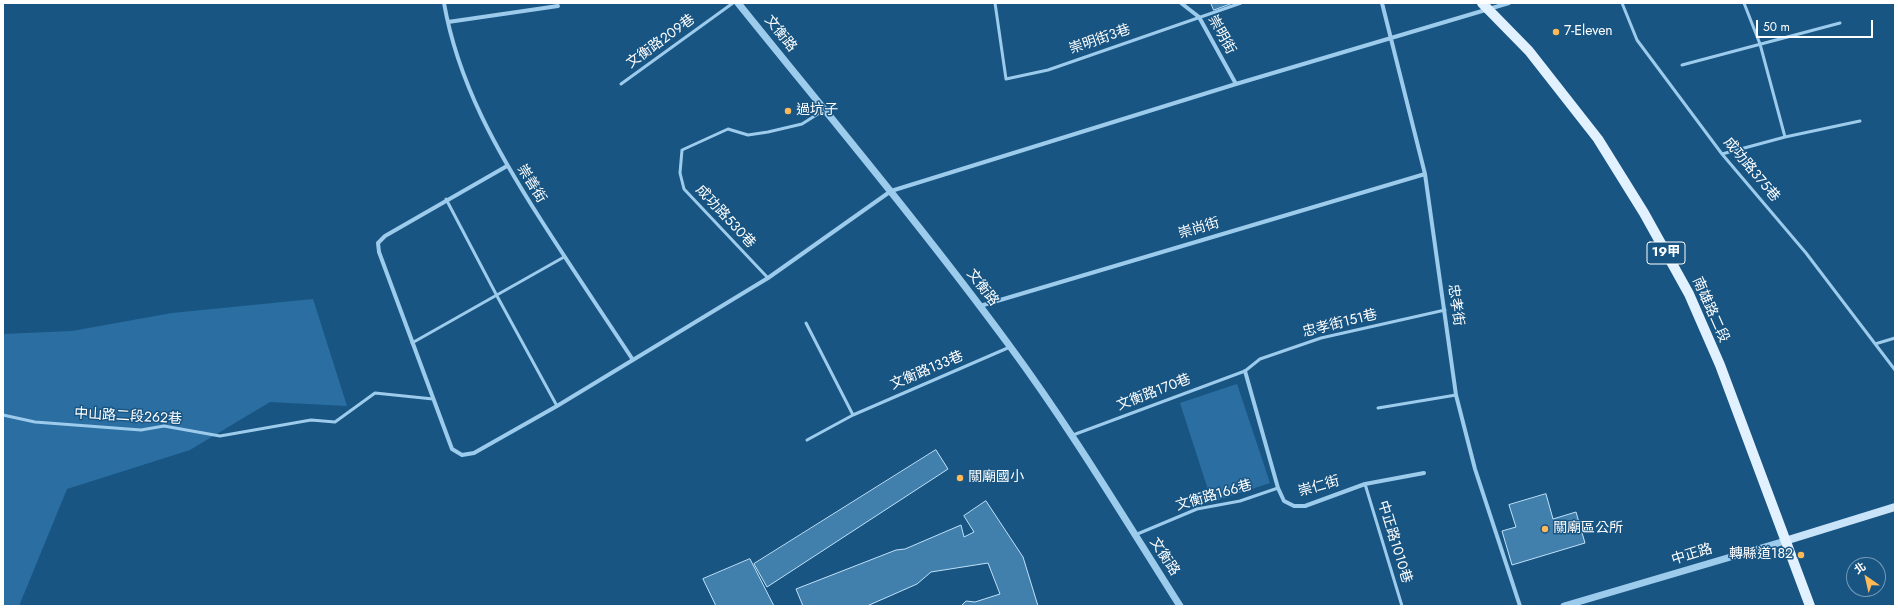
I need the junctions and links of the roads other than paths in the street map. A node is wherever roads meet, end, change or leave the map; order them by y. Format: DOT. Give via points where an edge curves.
graph roads {
  1 [pos="444,3"];
  2 [pos="733,3"];
  3 [pos="738,3"];
  4 [pos="995,3"];
  5 [pos="1181,3"];
  6 [pos="1241,3"];
  7 [pos="1382,3"];
  8 [pos="1510,3"];
  9 [pos="1622,3"];
  10 [pos="1744,3"];
  11 [pos="558,6"];
  12 [pos="1485,6"];
  13 [pos="1199,17"];
  14 [pos="448,22"];
  15 [pos="1840,23"];
  16 [pos="1391,38"];
  17 [pos="1760,44"];
  18 [pos="1682,64"];
  19 [pos="621,84"];
  20 [pos="1236,84"];
  21 [pos="824,110"];
  22 [pos="1860,121"];
  23 [pos="1786,137"];
  24 [pos="1722,154"];
  25 [pos="507,166"];
  26 [pos="1425,174"];
  27 [pos="891,191"];
  28 [pos="446,199"];
  29 [pos="564,257"];
  30 [pos="768,278"];
  31 [pos="497,296"];
  32 [pos="980,306"];
  33 [pos="1445,310"];
  34 [pos="806,323"];
  35 [pos="1895,338"];
  36 [pos="412,344"];
  37 [pos="1875,344"];
  38 [pos="1010,347"];
  39 [pos="633,360"];
  40 [pos="1895,370"];
  41 [pos="1245,371"];
  42 [pos="1456,395"];
  43 [pos="433,399"];
  44 [pos="557,406"];
  45 [pos="1378,408"];
  46 [pos="3,415"];
  47 [pos="853,415"];
  48 [pos="1072,435"];
  49 [pos="807,440"];
  50 [pos="1424,473"];
  51 [pos="1365,484"];
  52 [pos="1278,488"];
  53 [pos="1895,507"];
  54 [pos="1135,535"];
  55 [pos="1785,540"];
  56 [pos="1180,606"];
  57 [pos="1402,606"];
  58 [pos="1520,606"];
  59 [pos="1564,606"];
  60 [pos="1810,606"];
  1 -- 14 [label="street, 崇善街"];
  2 -- 19 [label="lane, 文衡路209巷"];
  3 -- 21 [label="street, 文衡路"];
  4 -- 13 [label="lane, 崇明街3巷" via="1006,79 1048,70"];
  5 -- 13 [label="street, 崇明街"];
  6 -- 13 [label="lane, 崇明街3巷"];
  7 -- 16 [label="street, 忠孝街"];
  8 -- 12 [label="street"];
  9 -- 24 [label="lane, 成功路375巷" via="1637,40"];
  10 -- 17 [label="lane"];
  11 -- 14 [label="street"];
  12 -- 16 [label="street"];
  12 -- 55 [label="main road, 南雄路二段 / 19甲" via="1529,51 1598,139 1644,213 1689,294 1720,365"];
  13 -- 20 [label="street, 崇明街"];
  14 -- 25 [label="street, 崇善街" via="473,100"];
  15 -- 17 [label="lane"];
  16 -- 20 [label="street"];
  16 -- 26 [label="street, 忠孝街"];
  17 -- 18 [label="lane"];
  17 -- 23 [label="lane"];
  20 -- 27 [label="street"];
  21 -- 27 [label="street, 文衡路"];
  21 -- 30 [label="lane, 成功路530巷" via="802,124 748,135 728,129 682,150 680,172 684,189"];
  22 -- 23 [label="lane"];
  23 -- 24 [label="lane"];
  24 -- 37 [label="lane, 成功路375巷" via="1806,252"];
  25 -- 28 [label="street"];
  25 -- 29 [label="street, 崇善街"];
  26 -- 32 [label="street, 崇尚街"];
  26 -- 33 [label="street, 忠孝街"];
  27 -- 30 [label="street"];
  27 -- 32 [label="street, 文衡路"];
  28 -- 31 [label="lane"];
  28 -- 36 [label="street" via="378,242 379,252"];
  29 -- 31 [label="lane"];
  29 -- 39 [label="street, 崇善街"];
  30 -- 39 [label="street"];
  31 -- 36 [label="lane"];
  31 -- 44 [label="lane"];
  32 -- 38 [label="street, 文衡路"];
  33 -- 41 [label="lane, 忠孝街151巷" via="1321,338 1260,359"];
  33 -- 42 [label="street, 忠孝街"];
  34 -- 47 [label="lane"];
  35 -- 37 [label="lane"];
  36 -- 43 [label="street"];
  37 -- 40 [label="lane, 成功路375巷"];
  38 -- 47 [label="lane, 文衡路133巷"];
  38 -- 48 [label="street, 文衡路"];
  39 -- 44 [label="street"];
  41 -- 48 [label="lane, 文衡路170巷"];
  41 -- 52 [label="street, 崇仁街"];
  42 -- 45 [label="lane"];
  42 -- 58 [label="street, 忠孝街" via="1475,469"];
  43 -- 44 [label="street" via="452,449 462,455 474,453"];
  43 -- 46 [label="lane, 中山路二段262巷" via="375,393 335,422 311,420 220,436 164,426 141,430 35,422"];
  47 -- 49 [label="lane, 文衡路133巷"];
  48 -- 54 [label="street, 文衡路"];
  50 -- 51 [label="street, 崇仁街"];
  51 -- 52 [label="street, 崇仁街" via="1305,506 1294,506 1284,500"];
  51 -- 57 [label="lane, 中正路1010巷"];
  52 -- 54 [label="lane, 文衡路166巷" via="1240,501 1197,509"];
  53 -- 55 [label="main road, 中正路"];
  54 -- 56 [label="street, 文衡路"];
  55 -- 59 [label="street, 中正路"];
  55 -- 60 [label="main road, 南雄路二段 / 19甲"];
}
